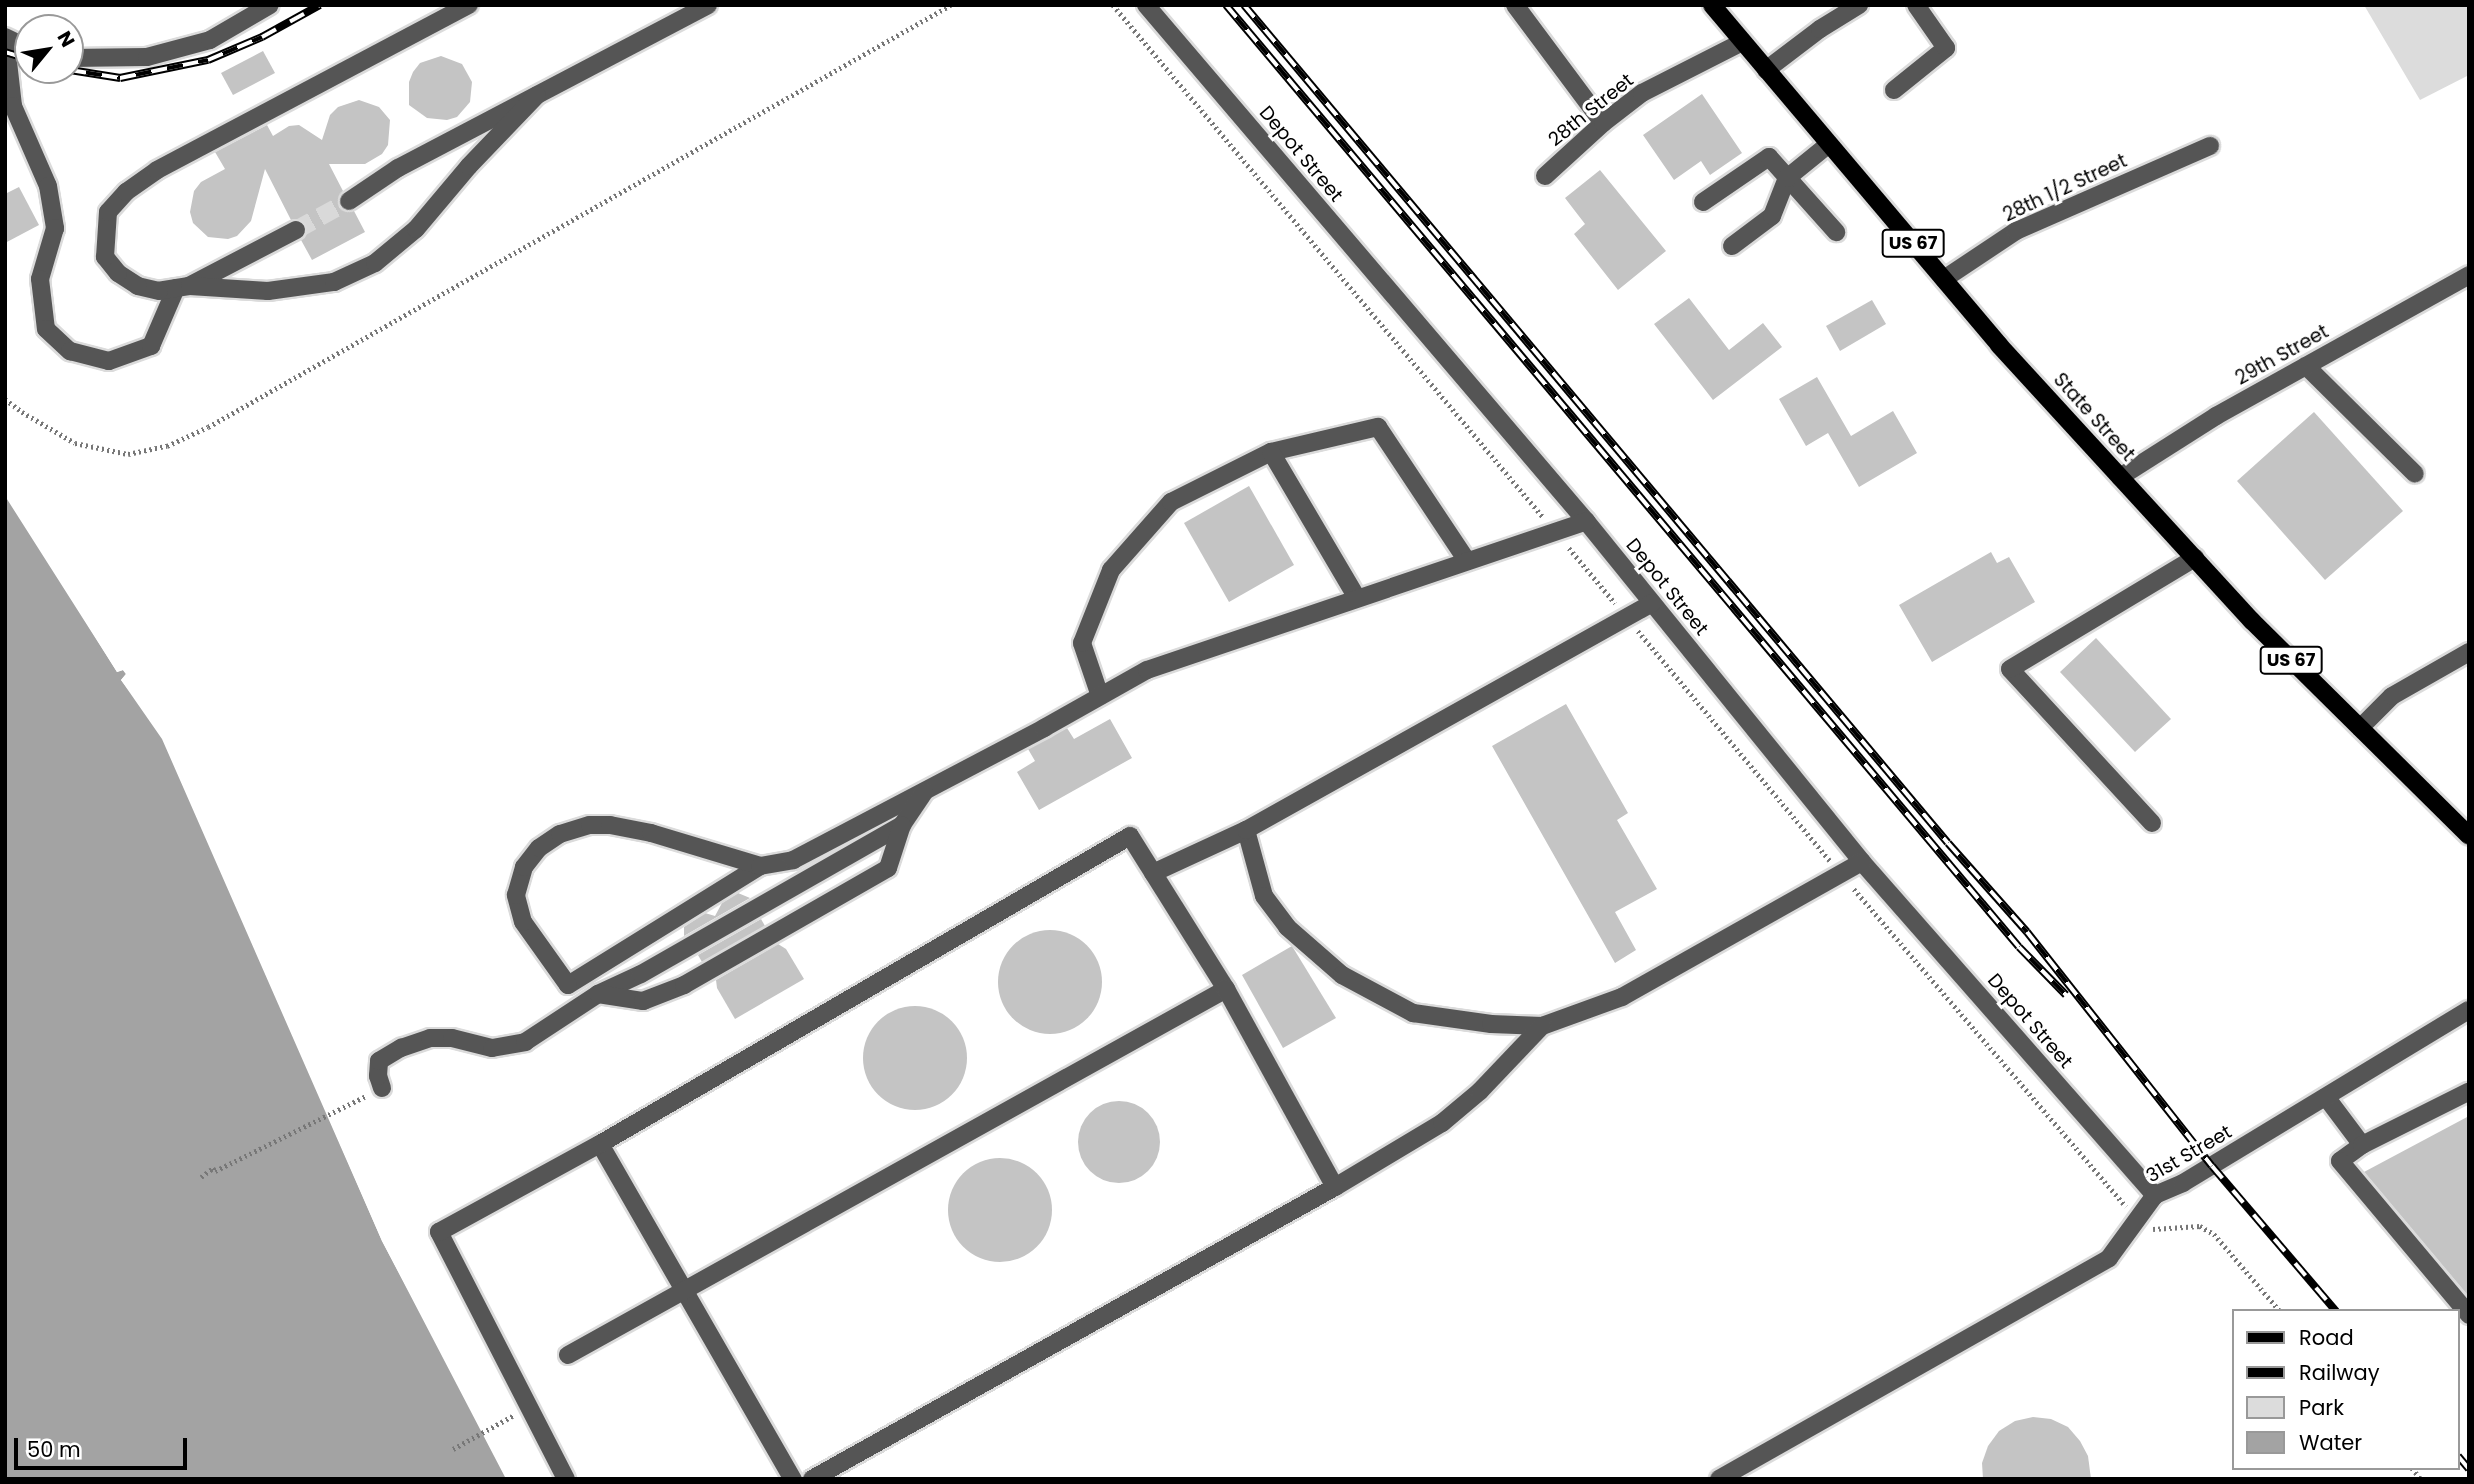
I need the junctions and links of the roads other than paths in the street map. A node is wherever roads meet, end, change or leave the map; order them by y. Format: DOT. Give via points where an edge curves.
graph roads {
  1 [pos="270,5"];
  2 [pos="469,5"];
  3 [pos="708,5"];
  4 [pos="1146,5"];
  5 [pos="1515,5"];
  6 [pos="1712,5"];
  7 [pos="1859,5"];
  8 [pos="1916,5"];
  9 [pos="7,38"];
  10 [pos="1742,42"];
  11 [pos="84,58"];
  12 [pos="1766,70"];
  13 [pos="1894,90"];
  14 [pos="537,95"];
  15 [pos="1603,123"];
  16 [pos="1829,144"];
  17 [pos="2210,146"];
  18 [pos="1545,176"];
  19 [pos="1787,177"];
  20 [pos="349,201"];
  21 [pos="1703,202"];
  22 [pos="296,230"];
  23 [pos="1836,232"];
  24 [pos="1732,246"];
  25 [pos="2469,275"];
  26 [pos="1944,279"];
  27 [pos="183,287"];
  28 [pos="2306,366"];
  29 [pos="1271,452"];
  30 [pos="2414,474"];
  31 [pos="2120,477"];
  32 [pos="1586,521"];
  33 [pos="2194,558"];
  34 [pos="1467,561"];
  35 [pos="1357,598"];
  36 [pos="1652,603"];
  37 [pos="2469,652"];
  38 [pos="1100,696"];
  39 [pos="2360,728"];
  40 [pos="926,790"];
  41 [pos="2152,823"];
  42 [pos="902,825"];
  43 [pos="1246,830"];
  44 [pos="2469,836"];
  45 [pos="1862,862"];
  46 [pos="760,866"];
  47 [pos="1153,873"];
  48 [pos="568,985"];
  49 [pos="1226,989"];
  50 [pos="598,994"];
  51 [pos="2469,1010"];
  52 [pos="1542,1026"];
  53 [pos="382,1088"];
  54 [pos="2469,1092"];
  55 [pos="2326,1097"];
  56 [pos="600,1144"];
  57 [pos="2362,1145"];
  58 [pos="1335,1187"];
  59 [pos="2155,1195"];
  60 [pos="684,1290"];
  61 [pos="2469,1315"];
  62 [pos="568,1355"];
  63 [pos="566,1479"];
  64 [pos="793,1479"];
  65 [pos="812,1479"];
  66 [pos="1719,1479"];
  1 -- 11 [label="street" via="209,40 147,57"];
  2 -- 27 [label="street" via="157,170 126,192 108,212 105,257 138,286 159,291"];
  3 -- 14 [label="street"];
  4 -- 32 [label="street, Depot Street"];
  5 -- 15 [label="street"];
  6 -- 10 [label="main road, State Street / US 67"];
  7 -- 12 [label="street"];
  8 -- 13 [label="street" via="1946,48"];
  9 -- 27 [label="street" via="13,106 48,186 55,228 40,279 46,329 70,351 109,361 151,346"];
  10 -- 12 [label="main road, State Street / US 67"];
  10 -- 15 [label="street, 28th Street" via="1642,93"];
  12 -- 16 [label="main road, State Street / US 67"];
  14 -- 20 [label="street" via="398,168"];
  14 -- 27 [label="street" via="416,229 375,263 334,282 268,292"];
  15 -- 18 [label="street, 28th Street"];
  16 -- 19 [label="street"];
  16 -- 26 [label="main road, State Street / US 67"];
  17 -- 26 [label="street, 28th 1/2 Street" via="2016,231"];
  19 -- 21 [label="street" via="1769,157"];
  19 -- 23 [label="street"];
  19 -- 24 [label="street" via="1772,216"];
  22 -- 27 [label="street"];
  25 -- 28 [label="street, 29th Street"];
  26 -- 31 [label="main road, State Street / US 67"];
  28 -- 30 [label="street"];
  28 -- 31 [label="street, 29th Street"];
  29 -- 34 [label="street" via="1378,427"];
  29 -- 35 [label="street"];
  29 -- 38 [label="street" via="1171,502 1111,570 1082,643"];
  31 -- 33 [label="main road, State Street / US 67"];
  32 -- 34 [label="street"];
  32 -- 36 [label="street, Depot Street"];
  33 -- 39 [label="main road, State Street / US 67"];
  33 -- 41 [label="street" via="2010,669"];
  34 -- 35 [label="street"];
  35 -- 38 [label="street" via="1147,670"];
  36 -- 43 [label="street"];
  36 -- 45 [label="street, Depot Street"];
  37 -- 39 [label="street" via="2392,696"];
  38 -- 40 [label="street"];
  39 -- 44 [label="main road, State Street / US 67"];
  40 -- 42 [label="street"];
  40 -- 46 [label="street" via="793,860"];
  42 -- 50 [label="street"];
  42 -- 50 [label="street" via="888,868 684,985 643,1001"];
  43 -- 47 [label="street"];
  43 -- 52 [label="street" via="1264,897 1287,927 1342,975 1413,1013"];
  45 -- 52 [label="street" via="1622,997"];
  45 -- 59 [label="street, Depot Street"];
  46 -- 48 [label="street"];
  46 -- 48 [label="street" via="610,825 590,825 560,834 524,867 516,895 523,922"];
  47 -- 49 [label="street"];
  47 -- 56 [label="street" via="1130,836"];
  48 -- 50 [label="street"];
  49 -- 58 [label="street"];
  49 -- 60 [label="street"];
  50 -- 53 [label="street" via="525,1042 492,1048 452,1038 430,1038 401,1048 379,1061"];
  51 -- 55 [label="street, 31st Street"];
  52 -- 58 [label="street" via="1443,1123"];
  54 -- 57 [label="street"];
  55 -- 57 [label="street"];
  55 -- 59 [label="street, 31st Street" via="2183,1183"];
  56 -- 60 [label="street"];
  56 -- 63 [label="street" via="439,1232"];
  57 -- 61 [label="street" via="2340,1161"];
  58 -- 65 [label="street"];
  59 -- 66 [label="street, 31st Street" via="2109,1258"];
  60 -- 62 [label="street"];
  60 -- 64 [label="street"];
}
